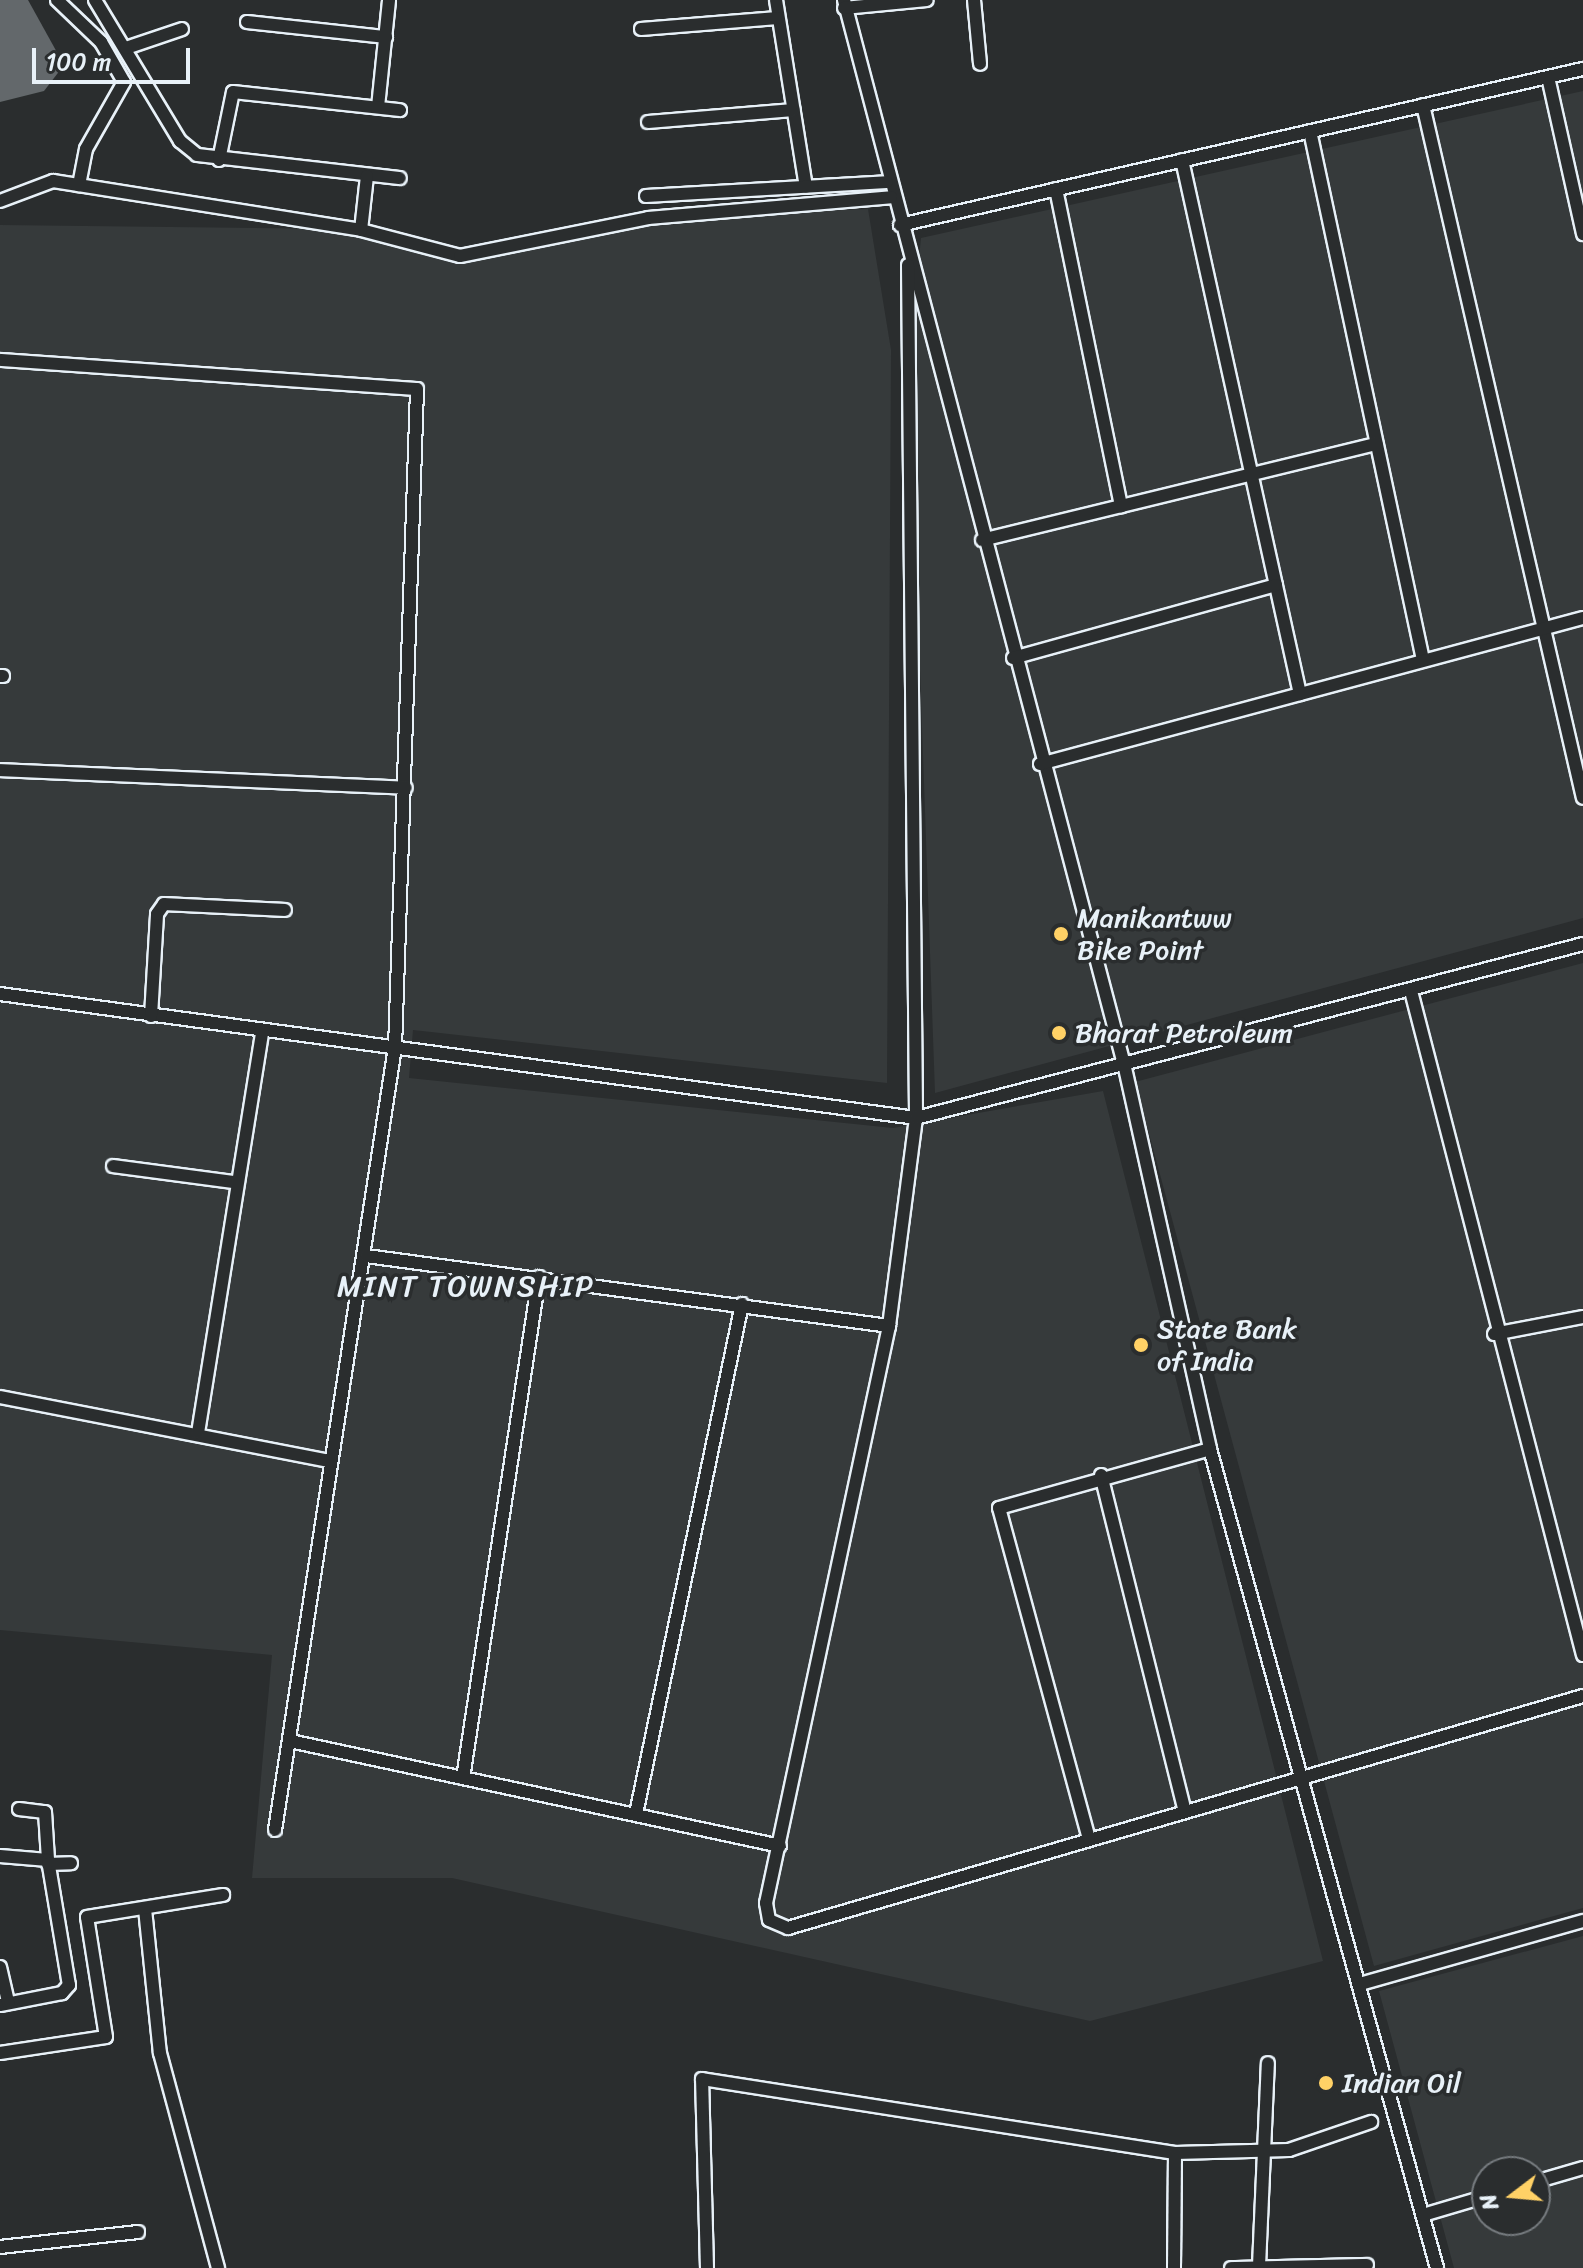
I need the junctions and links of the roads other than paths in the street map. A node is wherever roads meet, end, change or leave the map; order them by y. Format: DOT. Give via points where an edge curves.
graph roads {
  1 [pos="57,0"];
  2 [pos="95,0"];
  3 [pos="389,0"];
  4 [pos="776,0"];
  5 [pos="927,0"];
  6 [pos="974,0"];
  7 [pos="844,4"];
  8 [pos="778,18"];
  9 [pos="247,22"];
  10 [pos="182,29"];
  11 [pos="641,29"];
  12 [pos="386,37"];
  13 [pos="126,48"];
  14 [pos="980,64"];
  15 [pos="1583,69"];
  16 [pos="1548,77"];
  17 [pos="1423,105"];
  18 [pos="378,107"];
  19 [pos="400,110"];
  20 [pos="794,110"];
  21 [pos="648,122"];
  22 [pos="1310,131"];
  23 [pos="219,160"];
  24 [pos="1182,160"];
  25 [pos="367,176"];
  26 [pos="400,178"];
  27 [pos="887,182"];
  28 [pos="79,185"];
  29 [pos="806,187"];
  30 [pos="1056,189"];
  31 [pos="646,196"];
  32 [pos="891,197"];
  33 [pos="0,201"];
  34 [pos="1581,211"];
  35 [pos="900,225"];
  36 [pos="361,230"];
  37 [pos="1583,234"];
  38 [pos="908,265"];
  39 [pos="0,360"];
  40 [pos="1377,444"];
  41 [pos="1252,474"];
  42 [pos="1121,506"];
  43 [pos="982,540"];
  44 [pos="1276,585"];
  45 [pos="1583,618"];
  46 [pos="1544,628"];
  47 [pos="1013,658"];
  48 [pos="1423,660"];
  49 [pos="1300,694"];
  50 [pos="1040,764"];
  51 [pos="0,770"];
  52 [pos="406,788"];
  53 [pos="1583,798"];
  54 [pos="285,910"];
  55 [pos="1583,944"];
  56 [pos="1411,991"];
  57 [pos="0,994"];
  58 [pos="151,1016"];
  59 [pos="262,1032"];
  60 [pos="395,1047"];
  61 [pos="1125,1068"];
  62 [pos="916,1118"];
  63 [pos="113,1166"];
  64 [pos="233,1182"];
  65 [pos="366,1256"];
  66 [pos="539,1277"];
  67 [pos="742,1304"];
  68 [pos="1583,1317"];
  69 [pos="889,1326"];
  70 [pos="1494,1334"];
  71 [pos="0,1397"];
  72 [pos="198,1433"];
  73 [pos="1210,1449"];
  74 [pos="330,1461"];
  75 [pos="1101,1475"];
  76 [pos="1583,1655"];
  77 [pos="1583,1696"];
  78 [pos="290,1741"];
  79 [pos="1305,1777"];
  80 [pos="463,1778"];
  81 [pos="19,1809"];
  82 [pos="1185,1811"];
  83 [pos="636,1814"];
  84 [pos="275,1830"];
  85 [pos="1089,1839"];
  86 [pos="780,1846"];
  87 [pos="0,1856"];
  88 [pos="48,1862"];
  89 [pos="71,1863"];
  90 [pos="223,1895"];
  91 [pos="145,1909"];
  92 [pos="1583,1921"];
  93 [pos="0,1967"];
  94 [pos="1360,1984"];
  95 [pos="4,2004"];
  96 [pos="0,2053"];
  97 [pos="1268,2063"];
  98 [pos="1371,2122"];
  99 [pos="1263,2150"];
  100 [pos="1175,2153"];
  101 [pos="1583,2168"];
  102 [pos="1551,2177"];
  103 [pos="1471,2201"];
  104 [pos="1423,2215"];
  105 [pos="138,2232"];
  106 [pos="0,2247"];
  107 [pos="1367,2265"];
  108 [pos="1259,2266"];
  109 [pos="218,2268"];
  110 [pos="707,2268"];
  111 [pos="1174,2268"];
  112 [pos="1231,2268"];
  113 [pos="1437,2268"];
  1 -- 28 [label="street" via="101,42 124,82 86,149"];
  2 -- 13 [label="street"];
  3 -- 12 [label="street"];
  4 -- 8 [label="street"];
  5 -- 7 [label="street"];
  6 -- 14 [label="street"];
  7 -- 27 [label="street"];
  8 -- 11 [label="street"];
  8 -- 20 [label="street"];
  9 -- 12 [label="street"];
  10 -- 13 [label="street"];
  12 -- 18 [label="street"];
  13 -- 23 [label="street" via="180,141"];
  15 -- 16 [label="street"];
  16 -- 17 [label="street"];
  16 -- 34 [label="street"];
  17 -- 22 [label="street"];
  17 -- 46 [label="street"];
  18 -- 19 [label="street"];
  18 -- 23 [label="street" via="233,92"];
  20 -- 21 [label="street"];
  20 -- 29 [label="street"];
  22 -- 24 [label="street"];
  22 -- 40 [label="street"];
  23 -- 25 [label="street"];
  24 -- 30 [label="street"];
  24 -- 41 [label="street"];
  25 -- 26 [label="street"];
  25 -- 36 [label="street"];
  27 -- 29 [label="street"];
  27 -- 32 [label="street"];
  28 -- 33 [label="street" via="33,183"];
  28 -- 36 [label="street"];
  29 -- 31 [label="street"];
  30 -- 35 [label="street"];
  30 -- 42 [label="street"];
  32 -- 35 [label="street"];
  32 -- 36 [label="street" via="648,218 460,256"];
  34 -- 37 [label="street"];
  35 -- 38 [label="street"];
  38 -- 43 [label="street"];
  38 -- 62 [label="street"];
  39 -- 52 [label="street" via="417,389"];
  40 -- 41 [label="street"];
  40 -- 48 [label="street"];
  41 -- 42 [label="street"];
  41 -- 44 [label="street"];
  42 -- 43 [label="street"];
  43 -- 47 [label="street"];
  44 -- 47 [label="street"];
  44 -- 49 [label="street"];
  45 -- 46 [label="street"];
  46 -- 48 [label="street"];
  46 -- 53 [label="street"];
  47 -- 50 [label="street"];
  48 -- 49 [label="street"];
  49 -- 50 [label="street"];
  50 -- 61 [label="street"];
  51 -- 52 [label="street"];
  52 -- 60 [label="street"];
  54 -- 58 [label="street" via="164,904 157,914"];
  55 -- 56 [label="street"];
  56 -- 61 [label="street"];
  56 -- 70 [label="street"];
  57 -- 58 [label="street"];
  58 -- 59 [label="street"];
  59 -- 60 [label="street"];
  59 -- 64 [label="street"];
  60 -- 62 [label="street"];
  60 -- 65 [label="street"];
  61 -- 62 [label="street"];
  61 -- 73 [label="street"];
  62 -- 69 [label="street"];
  63 -- 64 [label="street"];
  64 -- 72 [label="street"];
  65 -- 66 [label="street"];
  65 -- 74 [label="street"];
  66 -- 67 [label="street"];
  66 -- 80 [label="street"];
  67 -- 69 [label="street"];
  67 -- 83 [label="street"];
  68 -- 70 [label="street"];
  69 -- 86 [label="street"];
  70 -- 76 [label="street"];
  71 -- 72 [label="street"];
  72 -- 74 [label="street"];
  73 -- 75 [label="street"];
  73 -- 79 [label="street"];
  74 -- 78 [label="street"];
  75 -- 82 [label="street"];
  75 -- 85 [label="street" via="999,1508"];
  77 -- 79 [label="street"];
  78 -- 80 [label="street"];
  78 -- 84 [label="street"];
  79 -- 82 [label="street"];
  79 -- 94 [label="street"];
  80 -- 83 [label="street"];
  81 -- 88 [label="street" via="45,1812"];
  82 -- 85 [label="street"];
  83 -- 86 [label="street"];
  85 -- 86 [label="street" via="788,1928 766,1913"];
  87 -- 88 [label="street"];
  88 -- 89 [label="street"];
  88 -- 95 [label="street" via="68,1990"];
  90 -- 91 [label="street"];
  91 -- 96 [label="street" via="87,1917 106,2037"];
  91 -- 109 [label="street" via="164,2069"];
  92 -- 94 [label="street"];
  93 -- 95 [label="street"];
  94 -- 104 [label="street"];
  97 -- 99 [label="street"];
  98 -- 99 [label="street" via="1289,2150"];
  99 -- 100 [label="street"];
  99 -- 108 [label="street"];
  100 -- 110 [label="street" via="702,2079"];
  100 -- 111 [label="street"];
  101 -- 102 [label="street"];
  103 -- 104 [label="street"];
  104 -- 113 [label="street"];
  105 -- 106 [label="street"];
  107 -- 108 [label="street"];
  108 -- 112 [label="street"];
}
